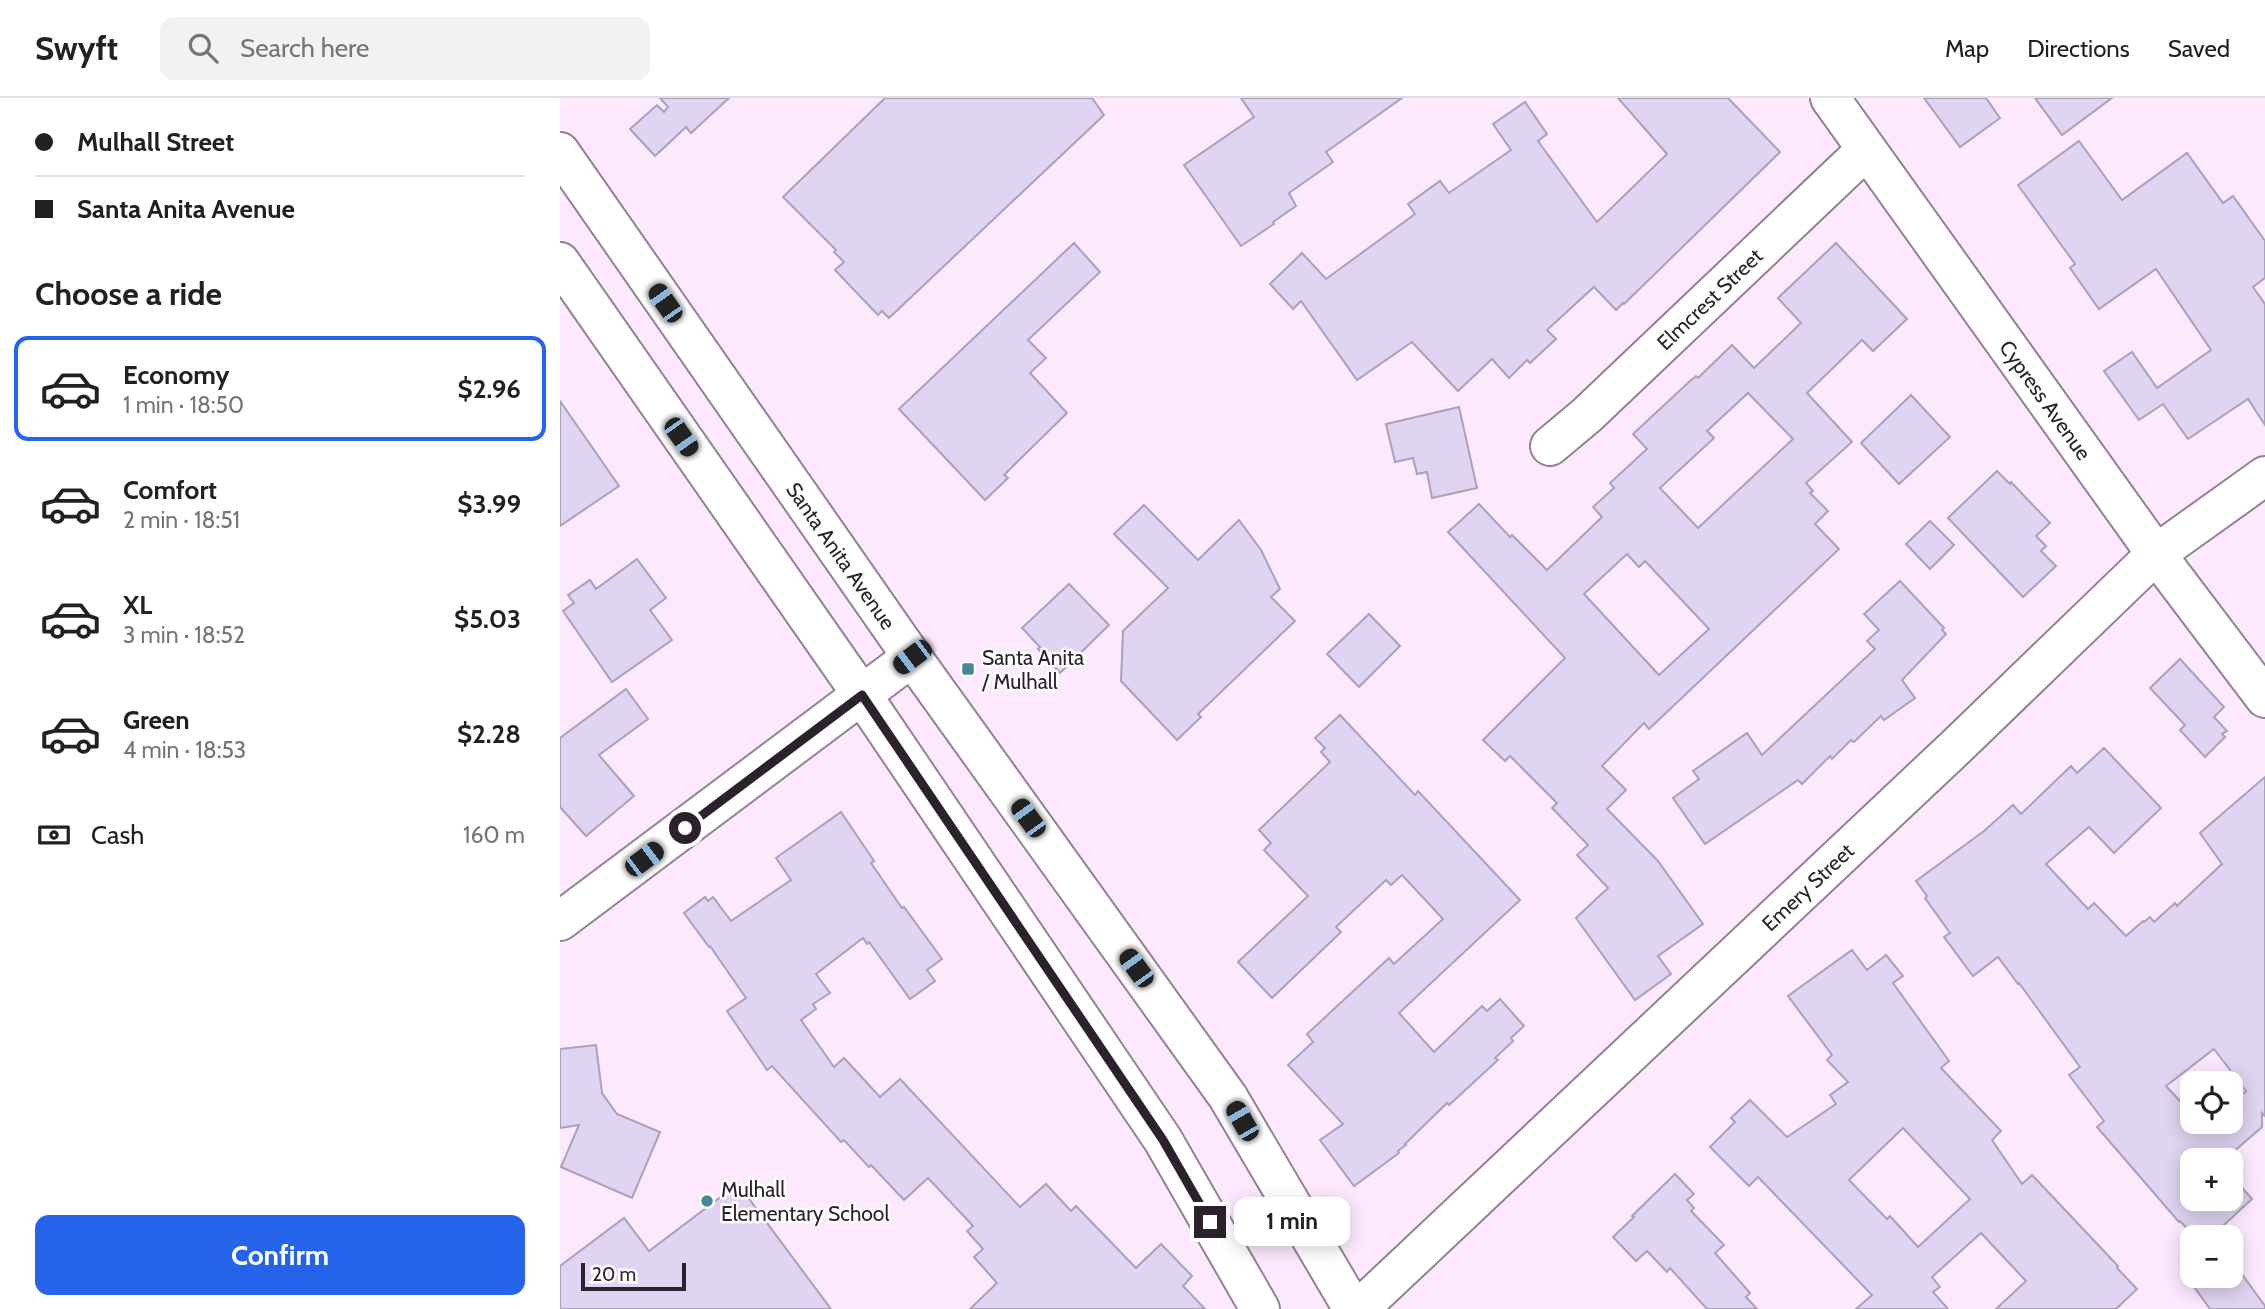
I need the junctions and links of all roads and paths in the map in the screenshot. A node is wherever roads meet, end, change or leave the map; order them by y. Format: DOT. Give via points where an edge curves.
graph roads {
  1 [pos="1830,98"];
  2 [pos="1866,150"];
  3 [pos="560,152"];
  4 [pos="560,262"];
  5 [pos="1550,446"];
  6 [pos="2265,476"];
  7 [pos="2156,554"];
  8 [pos="912,657"];
  9 [pos="862,695"];
  10 [pos="2265,698"];
  11 [pos="560,921"];
  12 [pos="1260,1309"];
  13 [pos="1353,1309"];
  14 [pos="1359,1309"];
  1 -- 2 [label="street, Cypress Avenue"];
  2 -- 5 [label="street, Elmcrest Street"];
  2 -- 7 [label="street, Cypress Avenue"];
  3 -- 8 [label="street, Santa Anita Avenue"];
  4 -- 9 [label="street"];
  6 -- 7 [label="street, Emery Street"];
  7 -- 10 [label="street, Cypress Avenue"];
  7 -- 14 [label="street, Emery Street"];
  8 -- 9 [label="street"];
  8 -- 13 [label="street, Santa Anita Avenue" via="1228,1097"];
  9 -- 11 [label="street"];
  9 -- 12 [label="street" via="1163,1140"];
}
